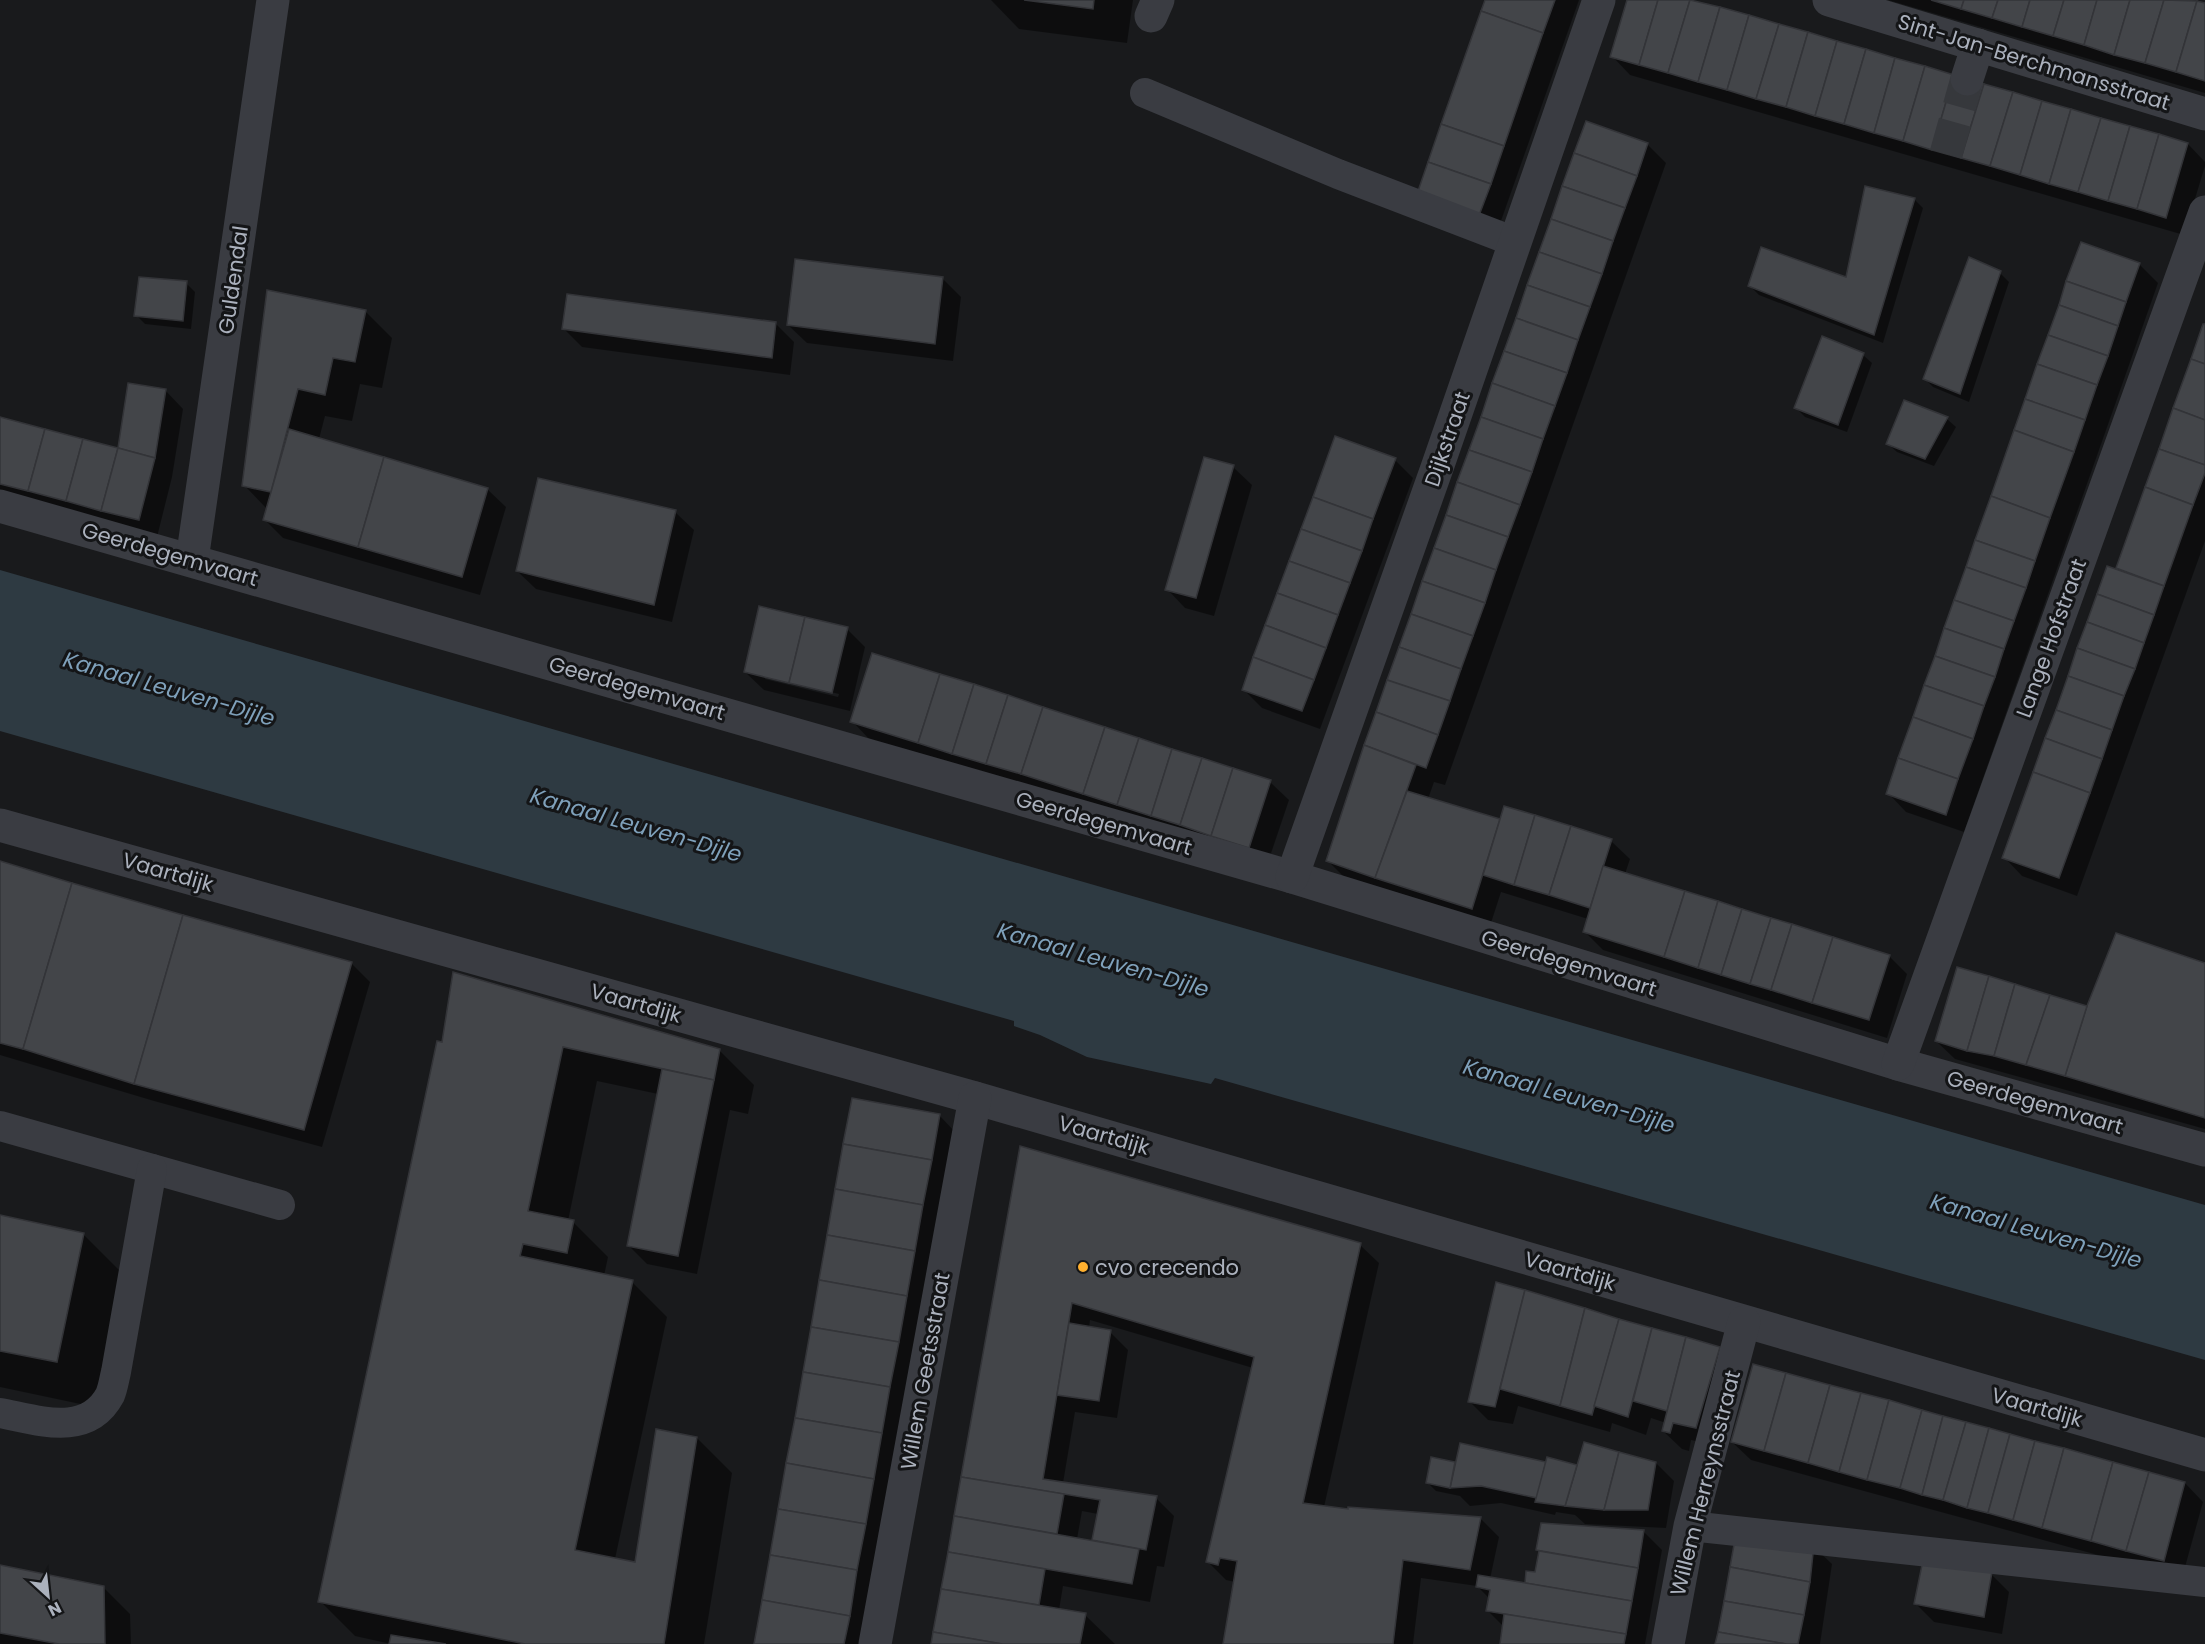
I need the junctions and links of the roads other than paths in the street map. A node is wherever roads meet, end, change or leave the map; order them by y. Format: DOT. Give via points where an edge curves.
graph roads {
  1 [pos="273,0"];
  2 [pos="1599,0"];
  3 [pos="1829,0"];
  4 [pos="1978,45"];
  5 [pos="1967,79"];
  6 [pos="1145,93"];
  7 [pos="2205,114"];
  8 [pos="2205,212"];
  9 [pos="1515,242"];
  10 [pos="0,506"];
  11 [pos="192,560"];
  12 [pos="0,825"];
  13 [pos="1292,877"];
  14 [pos="1898,1064"];
  15 [pos="975,1098"];
  16 [pos="0,1126"];
  17 [pos="2205,1150"];
  18 [pos="152,1169"];
  19 [pos="280,1205"];
  20 [pos="1744,1322"];
  21 [pos="0,1413"];
  22 [pos="2205,1455"];
  23 [pos="1690,1526"];
  24 [pos="2205,1582"];
  25 [pos="875,1644"];
  26 [pos="1668,1644"];
  1 -- 11 [label="street, Guldendal"];
  2 -- 9 [label="street, Dijkstraat"];
  3 -- 4 [label="street, Sint-Jan-Berchmansstraat"];
  4 -- 5 [label="street"];
  4 -- 7 [label="street, Sint-Jan-Berchmansstraat"];
  6 -- 9 [label="lane" via="1338,174"];
  8 -- 14 [label="street, Lange Hofstraat"];
  9 -- 13 [label="street, Dijkstraat"];
  10 -- 11 [label="street, Geerdegemvaart"];
  11 -- 13 [label="street, Geerdegemvaart"];
  12 -- 15 [label="street, Vaartdijk"];
  13 -- 14 [label="street, Geerdegemvaart"];
  14 -- 17 [label="street, Geerdegemvaart"];
  15 -- 20 [label="street, Vaartdijk"];
  15 -- 25 [label="street, Willem Geetsstraat"];
  16 -- 18 [label="lane"];
  18 -- 19 [label="lane"];
  18 -- 21 [label="lane" via="110,1394 92,1416 69,1424"];
  20 -- 22 [label="street, Vaartdijk"];
  20 -- 23 [label="street, Willem Herreynsstraat"];
  23 -- 24 [label="lane"];
  23 -- 26 [label="street, Willem Herreynsstraat"];
}
